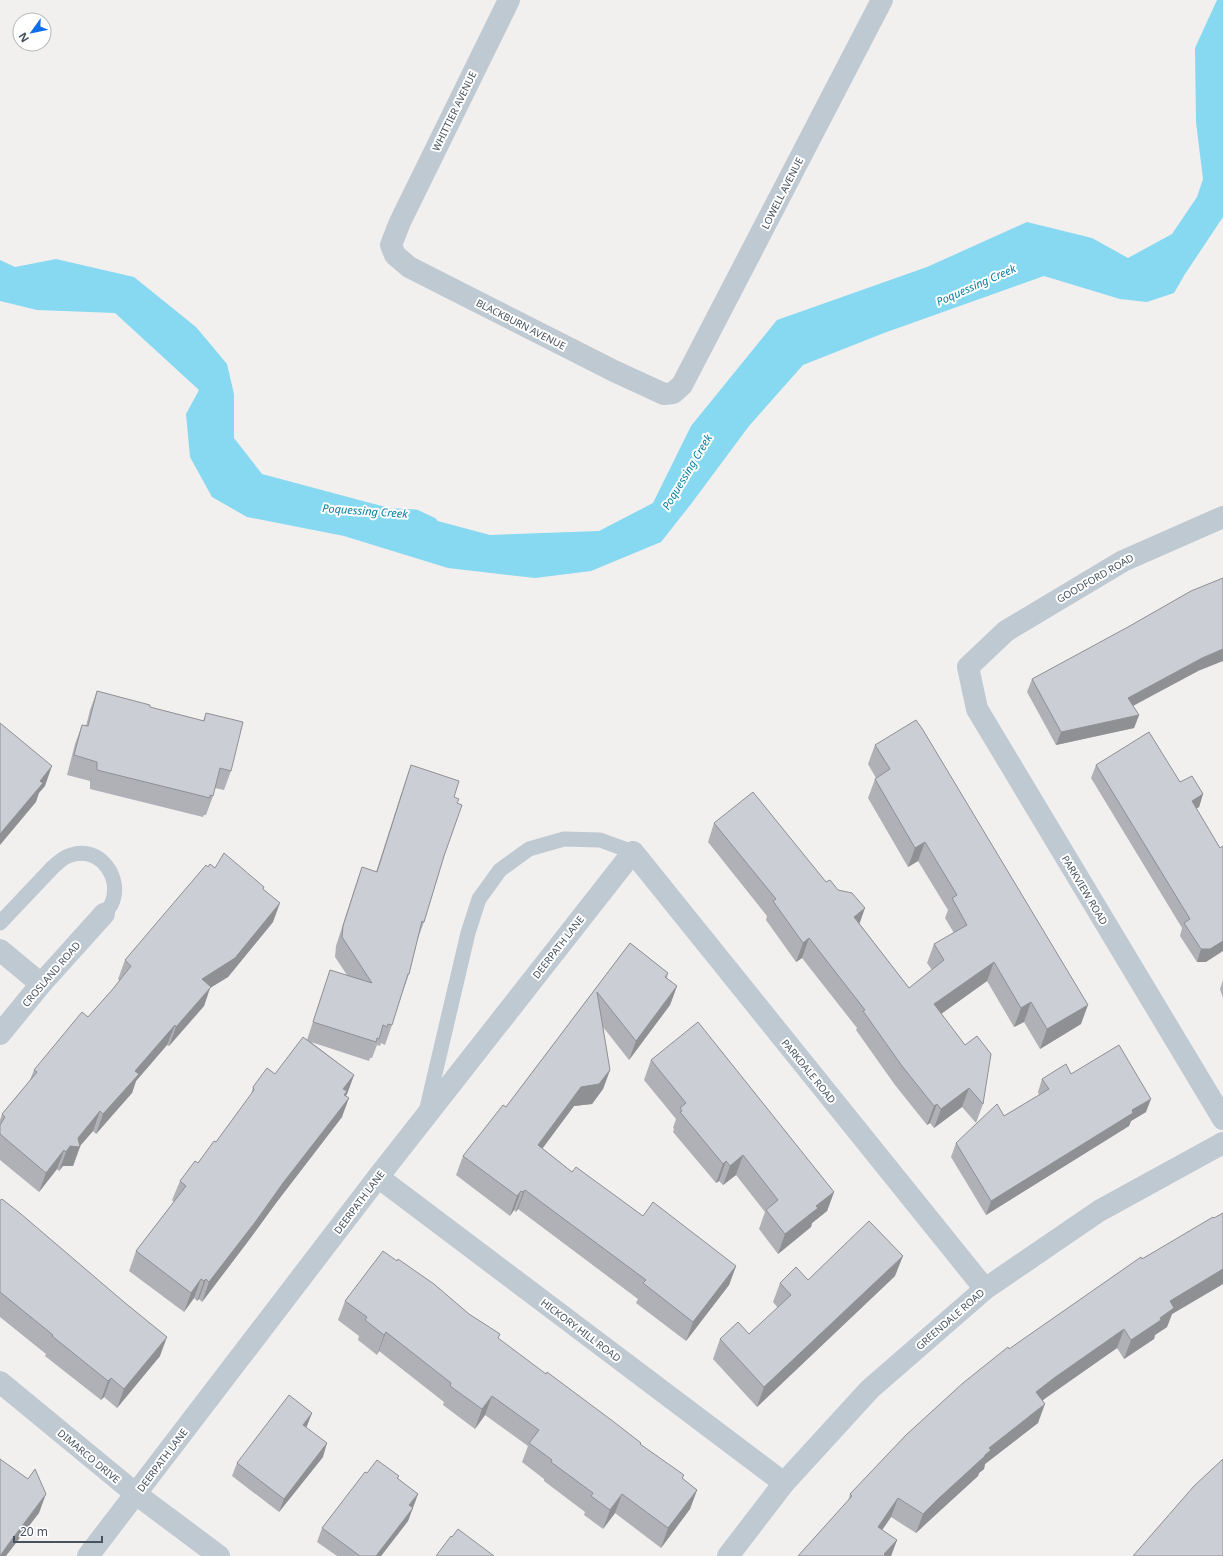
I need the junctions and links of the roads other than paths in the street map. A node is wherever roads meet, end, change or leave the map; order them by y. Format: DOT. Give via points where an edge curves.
graph roads {
  1 [pos="509,0"];
  2 [pos="882,0"];
  3 [pos="400,222"];
  4 [pos="682,385"];
  5 [pos="1223,516"];
  6 [pos="978,658"];
  7 [pos="633,852"];
  8 [pos="104,914"];
  9 [pos="0,923"];
  10 [pos="0,950"];
  11 [pos="41,984"];
  12 [pos="0,1034"];
  13 [pos="425,1118"];
  14 [pos="1223,1119"];
  15 [pos="1223,1143"];
  16 [pos="378,1177"];
  17 [pos="984,1289"];
  18 [pos="0,1382"];
  19 [pos="784,1483"];
  20 [pos="136,1494"];
  21 [pos="88,1556"];
  22 [pos="219,1556"];
  23 [pos="728,1556"];
  1 -- 3 [label="street, WHITTIER AVENUE"];
  2 -- 4 [label="street, LOWELL AVENUE"];
  3 -- 4 [label="street, BLACKBURN AVENUE" via="391,245 395,255 409,267 664,394 673,393"];
  5 -- 6 [label="street, GOODFORD ROAD" via="1123,561 1006,631"];
  6 -- 14 [label="street, PARKVIEW ROAD" via="968,667 977,709"];
  7 -- 13 [label="street, DEERPATH LANE"];
  7 -- 13 [label="lane" via="600,840 564,839 529,849 500,870 479,899 468,933"];
  7 -- 17 [label="street, PARKDALE ROAD"];
  8 -- 9 [label="lane" via="111,905 114,894 115,883 111,872 94,856 72,854 61,859"];
  8 -- 11 [label="street, CROSLAND ROAD"];
  10 -- 11 [label="street"];
  11 -- 12 [label="street, CROSLAND ROAD"];
  13 -- 16 [label="street, DEERPATH LANE"];
  15 -- 17 [label="street, GREENDALE ROAD" via="1099,1211"];
  16 -- 19 [label="street, HICKORY HILL ROAD"];
  16 -- 20 [label="street, DEERPATH LANE"];
  17 -- 19 [label="street, GREENDALE ROAD" via="870,1389"];
  18 -- 20 [label="street, DIMARCO DRIVE"];
  19 -- 23 [label="street, GREENDALE ROAD"];
  20 -- 21 [label="street, DEERPATH LANE"];
  20 -- 22 [label="street, DIMARCO DRIVE"];
}
